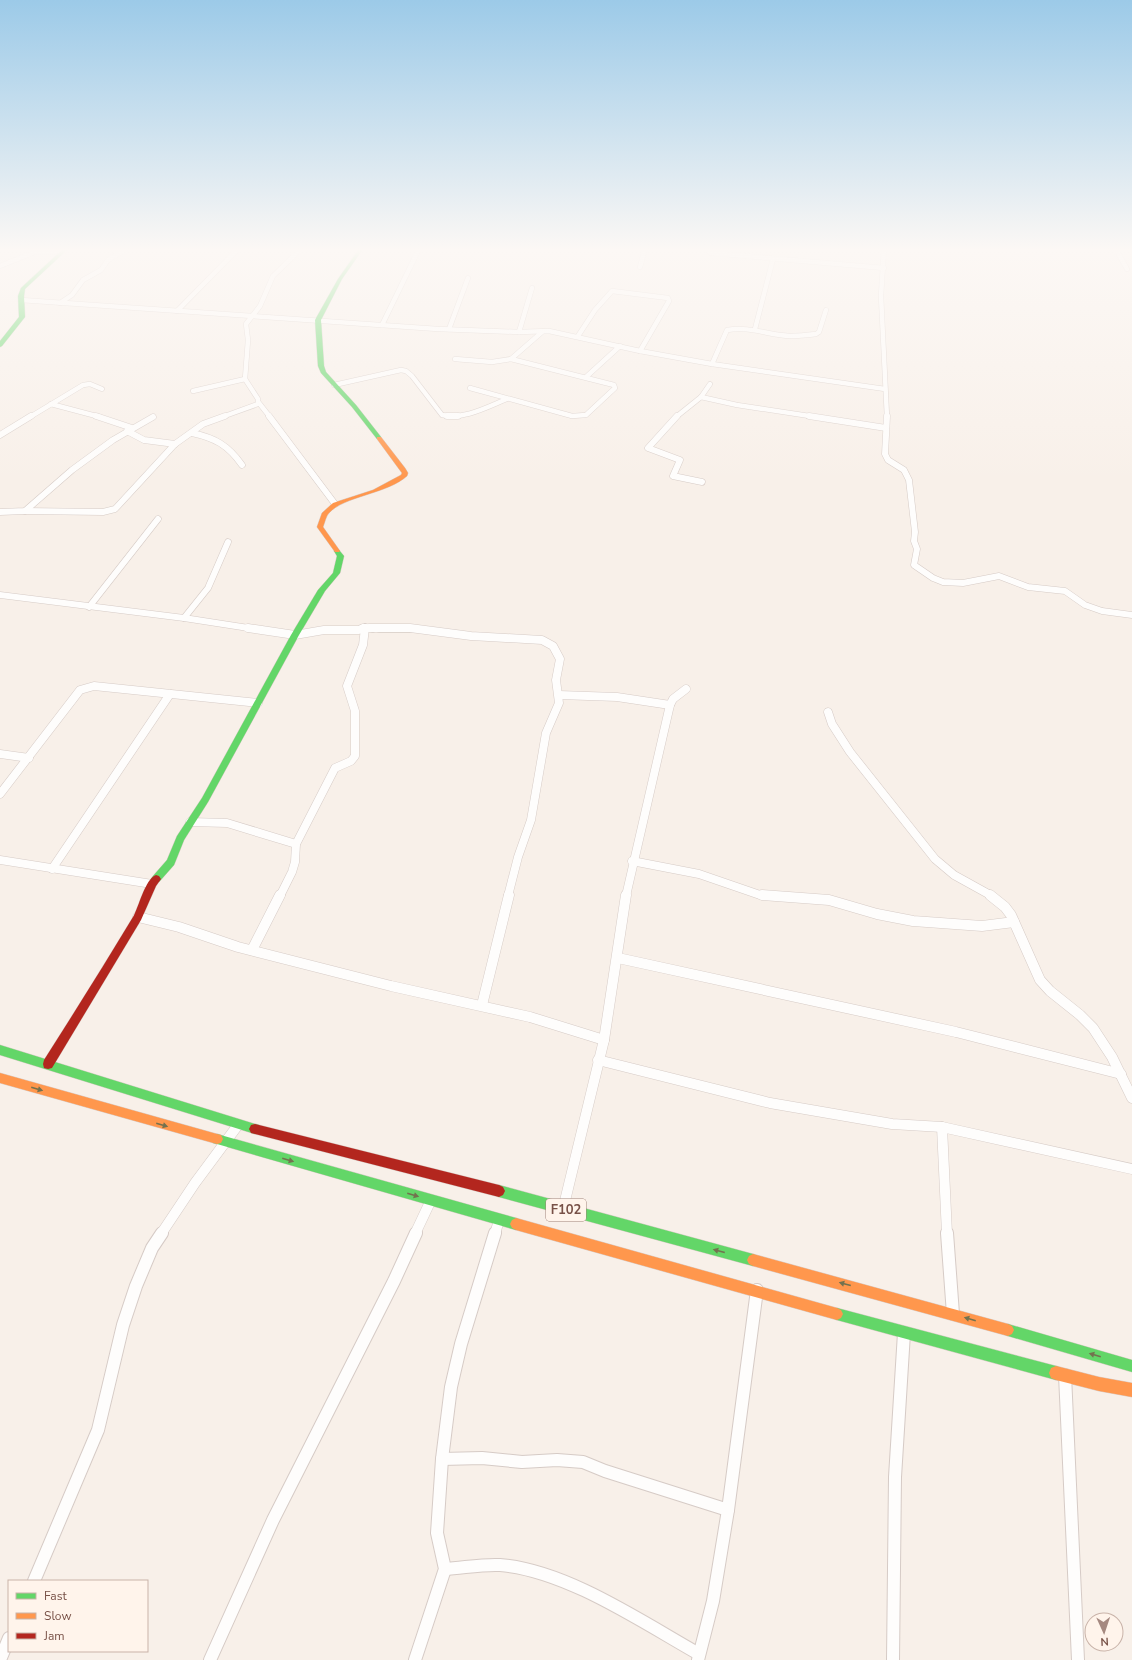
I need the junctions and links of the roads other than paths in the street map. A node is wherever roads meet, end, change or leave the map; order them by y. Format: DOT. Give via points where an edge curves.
graph roads {
  1 [pos="14,326"];
  2 [pos="246,326"];
  3 [pos="318,326"];
  4 [pos="406,326"];
  5 [pos="521,326"];
  6 [pos="584,326"];
  7 [pos="654,326"];
  8 [pos="820,326"];
  9 [pos="883,326"];
  10 [pos="448,329"];
  11 [pos="755,329"];
  12 [pos="519,332"];
  13 [pos="542,332"];
  14 [pos="578,336"];
  15 [pos="2,341"];
  16 [pos="620,346"];
  17 [pos="640,351"];
  18 [pos="455,359"];
  19 [pos="511,359"];
  20 [pos="712,364"];
  21 [pos="586,377"];
  22 [pos="245,379"];
  23 [pos="710,384"];
  24 [pos="334,385"];
  25 [pos="470,388"];
  26 [pos="102,389"];
  27 [pos="885,389"];
  28 [pos="193,391"];
  29 [pos="701,397"];
  30 [pos="507,399"];
  31 [pos="259,402"];
  32 [pos="51,404"];
  33 [pos="153,417"];
  34 [pos="886,428"];
  35 [pos="129,430"];
  36 [pos="192,433"];
  37 [pos="0,435"];
  38 [pos="175,444"];
  39 [pos="242,466"];
  40 [pos="702,482"];
  41 [pos="335,504"];
  42 [pos="25,510"];
  43 [pos="0,512"];
  44 [pos="158,519"];
  45 [pos="228,542"];
  46 [pos="0,595"];
  47 [pos="89,607"];
  48 [pos="1132,615"];
  49 [pos="184,618"];
  50 [pos="365,627"];
  51 [pos="295,635"];
  52 [pos="686,689"];
  53 [pos="170,694"];
  54 [pos="559,695"];
  55 [pos="258,703"];
  56 [pos="670,705"];
  57 [pos="828,712"];
  58 [pos="0,754"];
  59 [pos="29,758"];
  60 [pos="0,794"];
  61 [pos="190,822"];
  62 [pos="296,844"];
  63 [pos="0,860"];
  64 [pos="632,861"];
  65 [pos="52,869"];
  66 [pos="152,884"];
  67 [pos="138,917"];
  68 [pos="1014,922"];
  69 [pos="252,950"];
  70 [pos="618,958"];
  71 [pos="482,1005"];
  72 [pos="604,1040"];
  73 [pos="0,1050"];
  74 [pos="598,1060"];
  75 [pos="48,1064"];
  76 [pos="1121,1074"];
  77 [pos="0,1078"];
  78 [pos="1132,1098"];
  79 [pos="238,1125"];
  80 [pos="942,1127"];
  81 [pos="224,1142"];
  82 [pos="1132,1169"];
  83 [pos="431,1200"];
  84 [pos="563,1209"];
  85 [pos="499,1220"];
  86 [pos="757,1290"];
  87 [pos="953,1314"];
  88 [pos="904,1333"];
  89 [pos="1132,1366"];
  90 [pos="1065,1375"];
  91 [pos="1132,1390"];
  92 [pos="442,1459"];
  93 [pos="728,1510"];
  94 [pos="444,1569"];
  95 [pos="34,1580"];
  96 [pos="8,1640"];
  97 [pos="698,1657"];
  98 [pos="0,1660"];
  99 [pos="210,1660"];
  100 [pos="415,1660"];
  101 [pos="893,1660"];
  102 [pos="1078,1660"];
  1 -- 15 [label="street"];
  2 -- 22 [label="street" via="248,340"];
  3 -- 24 [label="street" via="321,366"];
  4 -- 10 [label="street"];
  5 -- 12 [label="street"];
  6 -- 14 [label="street"];
  7 -- 17 [label="street"];
  8 -- 11 [label="street" via="816,334 790,336"];
  9 -- 27 [label="street"];
  10 -- 12 [label="street"];
  11 -- 20 [label="street" via="728,330 722,336"];
  12 -- 13 [label="street"];
  13 -- 14 [label="street"];
  13 -- 19 [label="street"];
  14 -- 16 [label="street"];
  16 -- 17 [label="street"];
  16 -- 21 [label="street"];
  17 -- 20 [label="street"];
  18 -- 19 [label="street" via="492,362"];
  19 -- 21 [label="street"];
  20 -- 27 [label="street"];
  21 -- 30 [label="street" via="614,385 616,388 586,415 572,416"];
  22 -- 28 [label="street"];
  22 -- 31 [label="street"];
  23 -- 29 [label="street"];
  24 -- 30 [label="street" via="406,371 446,417 465,414"];
  24 -- 41 [label="street" via="354,406 405,473 392,484"];
  25 -- 30 [label="street"];
  26 -- 32 [label="street" via="90,384 83,385"];
  27 -- 34 [label="street"];
  29 -- 34 [label="street"];
  29 -- 40 [label="street" via="671,421 648,448 680,460 673,476"];
  31 -- 36 [label="street" via="203,424"];
  31 -- 41 [label="street"];
  32 -- 35 [label="street" via="107,419"];
  32 -- 37 [label="street"];
  33 -- 35 [label="street"];
  34 -- 48 [label="street" via="885,454 888,460 904,470 909,480 914,541 917,549 914,565 923,573 952,583 999,576 1028,587 1065,591 1102,612"];
  35 -- 38 [label="street" via="144,440"];
  35 -- 42 [label="street" via="72,470"];
  36 -- 38 [label="street"];
  36 -- 39 [label="street" via="211,436 226,444"];
  38 -- 42 [label="street" via="115,509 103,512"];
  41 -- 51 [label="street" via="325,513 320,527 341,556 339,566"];
  42 -- 43 [label="street"];
  44 -- 47 [label="street"];
  45 -- 49 [label="street" via="208,588"];
  46 -- 47 [label="street"];
  47 -- 49 [label="street"];
  49 -- 51 [label="street"];
  50 -- 51 [label="street" via="359,630 324,630"];
  50 -- 54 [label="street" via="410,628 471,636 542,640 553,646 560,658 556,680"];
  50 -- 62 [label="street" via="363,645 347,686 354,710 354,756 351,761 335,768"];
  51 -- 55 [label="street"];
  52 -- 56 [label="street" via="673,699"];
  53 -- 55 [label="street"];
  53 -- 59 [label="street" via="85,687 80,690"];
  53 -- 65 [label="street"];
  54 -- 56 [label="street" via="617,697"];
  54 -- 71 [label="street" via="559,704 546,734 531,820 518,857"];
  55 -- 61 [label="street" via="205,800"];
  56 -- 64 [label="street"];
  57 -- 68 [label="street" via="834,729 936,861 957,879 997,899"];
  58 -- 59 [label="street"];
  59 -- 60 [label="street"];
  61 -- 62 [label="street" via="227,824"];
  61 -- 66 [label="street" via="171,862"];
  62 -- 69 [label="street" via="292,872"];
  63 -- 65 [label="street"];
  64 -- 68 [label="street" via="699,874 760,895 829,900 913,921 982,926"];
  64 -- 70 [label="street"];
  65 -- 66 [label="street"];
  66 -- 67 [label="street"];
  67 -- 69 [label="street"];
  67 -- 75 [label="street"];
  68 -- 76 [label="street" via="1041,981 1056,997 1086,1020"];
  69 -- 71 [label="street" via="391,986"];
  70 -- 72 [label="street"];
  70 -- 76 [label="street" via="956,1032"];
  71 -- 72 [label="street"];
  72 -- 74 [label="street"];
  73 -- 75 [label="street, F102"];
  74 -- 80 [label="street" via="770,1103 892,1124"];
  74 -- 84 [label="street"];
  75 -- 79 [label="street, F102"];
  76 -- 78 [label="street"];
  77 -- 81 [label="street, F102, one-way"];
  79 -- 81 [label="street"];
  79 -- 84 [label="street, F102" via="514,1194"];
  80 -- 82 [label="street"];
  80 -- 87 [label="street"];
  81 -- 83 [label="street, F102, one-way"];
  81 -- 95 [label="street" via="152,1248 123,1326 98,1430"];
  83 -- 85 [label="street, F102"];
  83 -- 99 [label="street" via="394,1281 273,1520"];
  87 -- 84 [label="street, F102, one-way"];
  85 -- 86 [label="street, F102"];
  85 -- 92 [label="street" via="461,1344 451,1387"];
  86 -- 88 [label="street, F102"];
  86 -- 93 [label="street"];
  89 -- 87 [label="street, F102, one-way"];
  88 -- 90 [label="street, F102"];
  88 -- 101 [label="street" via="896,1477"];
  90 -- 91 [label="street, F102"];
  90 -- 102 [label="street"];
  92 -- 93 [label="street" via="583,1462"];
  92 -- 94 [label="street" via="437,1533"];
  93 -- 97 [label="street" via="713,1601"];
  94 -- 97 [label="street" via="504,1565 551,1576 591,1595"];
  94 -- 100 [label="street"];
  96 -- 98 [label="street"];
}
